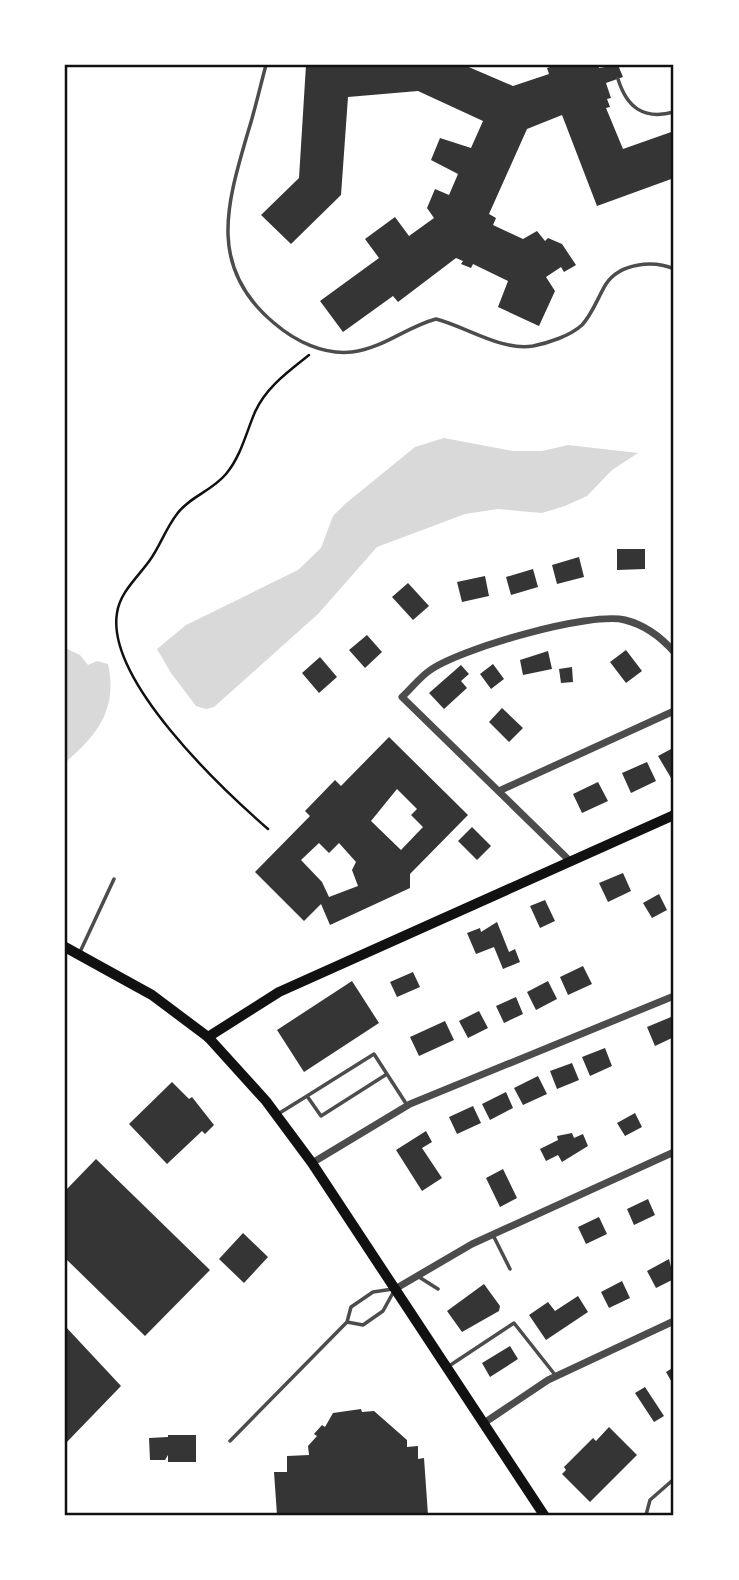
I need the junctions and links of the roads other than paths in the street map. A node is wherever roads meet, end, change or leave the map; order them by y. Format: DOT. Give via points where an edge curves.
graph roads {
  1 [pos="266,65"];
  2 [pos="618,79"];
  3 [pos="674,112"];
  4 [pos="674,269"];
  5 [pos="674,652"];
  6 [pos="674,711"];
  7 [pos="499,791"];
  8 [pos="674,815"];
  9 [pos="570,862"];
  10 [pos="114,879"];
  11 [pos="65,947"];
  12 [pos="79,954"];
  13 [pos="674,996"];
  14 [pos="208,1037"];
  15 [pos="387,1074"];
  16 [pos="307,1096"];
  17 [pos="407,1105"];
  18 [pos="277,1115"];
  19 [pos="674,1152"];
  20 [pos="312,1163"];
  21 [pos="493,1235"];
  22 [pos="510,1269"];
  23 [pos="417,1275"];
  24 [pos="395,1289"];
  25 [pos="438,1289"];
  26 [pos="674,1321"];
  27 [pos="347,1322"];
  28 [pos="447,1367"];
  29 [pos="556,1376"];
  30 [pos="484,1423"];
  31 [pos="230,1441"];
  32 [pos="674,1479"];
  33 [pos="544,1515"];
  34 [pos="646,1515"];
  1 -- 4 [label="lane" via="232,187 226,226 230,257 243,286 261,312 290,337 318,349 349,352 376,347 436,319 515,347 534,345 581,326 608,281 626,268 646,264"];
  2 -- 3 [label="lane" via="629,105 646,116"];
  5 -- 7 [label="street" via="654,633 625,620 585,620 460,654 430,670 402,697"];
  6 -- 7 [label="street"];
  7 -- 9 [label="street"];
  8 -- 9 [label="main road"];
  9 -- 14 [label="main road" via="279,992"];
  10 -- 12 [label="lane"];
  11 -- 12 [label="main road"];
  12 -- 14 [label="main road" via="152,995"];
  13 -- 17 [label="street"];
  14 -- 18 [label="main road"];
  15 -- 16 [label="lane" via="321,1116"];
  15 -- 16 [label="lane" via="374,1054"];
  15 -- 17 [label="lane"];
  16 -- 18 [label="lane"];
  17 -- 20 [label="street"];
  18 -- 20 [label="main road"];
  19 -- 21 [label="street"];
  20 -- 24 [label="main road"];
  21 -- 22 [label="lane"];
  21 -- 23 [label="street"];
  23 -- 24 [label="street"];
  23 -- 25 [label="lane"];
  24 -- 27 [label="lane" via="373,1292 351,1307"];
  24 -- 27 [label="lane" via="383,1311 363,1325"];
  24 -- 28 [label="main road"];
  26 -- 29 [label="street"];
  27 -- 31 [label="lane"];
  28 -- 29 [label="lane" via="511,1324 518,1324"];
  28 -- 30 [label="main road"];
  29 -- 30 [label="street"];
  30 -- 33 [label="main road"];
  32 -- 34 [label="lane" via="650,1500"];
}
